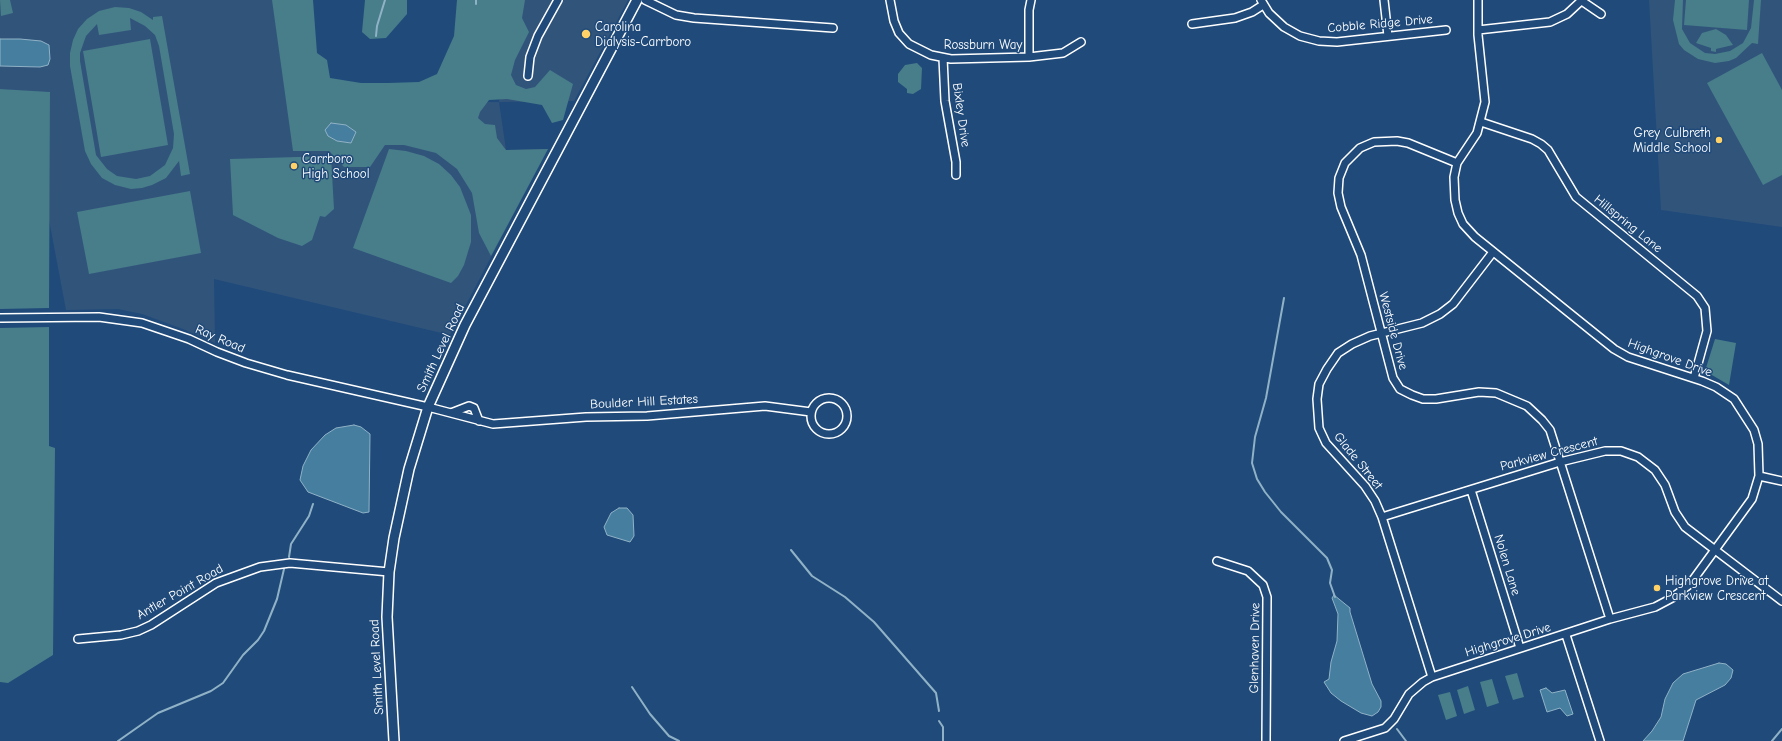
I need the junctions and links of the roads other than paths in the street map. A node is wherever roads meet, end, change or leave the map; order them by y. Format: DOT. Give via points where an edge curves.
graph roads {
  1 [pos="558,0"];
  2 [pos="637,0"];
  3 [pos="645,0"];
  4 [pos="890,0"];
  5 [pos="1032,0"];
  6 [pos="1384,0"];
  7 [pos="1478,0"];
  8 [pos="1582,0"];
  9 [pos="1262,3"];
  10 [pos="1601,14"];
  11 [pos="1192,24"];
  12 [pos="833,28"];
  13 [pos="1446,30"];
  14 [pos="1478,30"];
  15 [pos="1388,36"];
  16 [pos="1081,42"];
  17 [pos="1029,57"];
  18 [pos="943,58"];
  19 [pos="528,76"];
  20 [pos="1481,122"];
  21 [pos="1457,163"];
  22 [pos="956,175"];
  23 [pos="1493,252"];
  24 [pos="0,318"];
  25 [pos="1381,333"];
  26 [pos="1694,378"];
  27 [pos="428,407"];
  28 [pos="811,412"];
  29 [pos="451,413"];
  30 [pos="479,420"];
  31 [pos="1560,462"];
  32 [pos="1759,476"];
  33 [pos="1782,481"];
  34 [pos="1470,490"];
  35 [pos="1382,517"];
  36 [pos="1716,550"];
  37 [pos="1217,561"];
  38 [pos="389,572"];
  39 [pos="1782,601"];
  40 [pos="1610,620"];
  41 [pos="1566,634"];
  42 [pos="78,639"];
  43 [pos="1520,648"];
  44 [pos="1432,677"];
  45 [pos="1362,738"];
  46 [pos="394,741"];
  47 [pos="1266,741"];
  48 [pos="1344,741"];
  49 [pos="1600,741"];
  1 -- 19 [label="street" via="538,36 530,58"];
  2 -- 27 [label="main road, Smith Level Road" via="465,325"];
  3 -- 12 [label="street" via="676,15"];
  4 -- 18 [label="street, Rossburn Way" via="899,33 909,44"];
  5 -- 17 [label="street" via="1029,17"];
  6 -- 15 [label="street"];
  7 -- 14 [label="street, Highgrove Drive"];
  8 -- 10 [label="street"];
  8 -- 14 [label="street" via="1563,16 1550,22"];
  9 -- 11 [label="street" via="1252,12 1235,18"];
  9 -- 15 [label="street, Cobble Ridge Drive" via="1284,27 1310,39 1337,42"];
  13 -- 15 [label="street, Cobble Ridge Drive"];
  14 -- 20 [label="street, Highgrove Drive" via="1485,102"];
  16 -- 17 [label="street, Rossburn Way" via="1064,52"];
  17 -- 18 [label="street, Rossburn Way"];
  18 -- 22 [label="street, Bixley Drive" via="945,101"];
  20 -- 21 [label="street, Highgrove Drive" via="1477,134"];
  20 -- 26 [label="street, Hillspring Lane" via="1541,144 1548,150 1576,197 1697,296 1705,308 1707,331"];
  21 -- 23 [label="street, Highgrove Drive" via="1453,185 1458,214 1475,237"];
  21 -- 25 [label="street, Westside Drive" via="1408,143 1384,141 1360,148 1345,163 1339,178 1338,193 1360,255"];
  23 -- 25 [label="street, Glade Street" via="1452,304 1440,314 1422,323"];
  23 -- 26 [label="street, Highgrove Drive" via="1614,349 1628,357"];
  24 -- 27 [label="street, Ray Road" via="99,317 142,323 273,371"];
  25 -- 31 [label="street, Westside Drive" via="1393,378 1400,389 1423,399 1479,392 1496,393 1512,399 1527,406 1550,430"];
  25 -- 35 [label="street, Glade Street" via="1352,344 1338,353 1319,384 1317,414 1319,428 1326,443 1365,486"];
  26 -- 32 [label="street, Highgrove Drive" via="1716,387 1734,399 1744,413 1754,430 1758,444"];
  27 -- 29 [label="street, Boulder Hill Estates"];
  27 -- 38 [label="main road, Smith Level Road" via="409,469"];
  28 -- 28 [label="street" via="815,428 825,434 836,433 847,421 843,404 833,398 816,402"];
  28 -- 30 [label="street, Boulder Hill Estates" via="765,406 647,416 586,417 493,424"];
  29 -- 30 [label="street, Boulder Hill Estates"];
  29 -- 30 [label="street" via="469,406 474,408"];
  31 -- 34 [label="street, Parkview Crescent"];
  31 -- 36 [label="street, Parkview Crescent" via="1605,451 1622,451 1638,457 1655,470 1685,527"];
  31 -- 40 [label="street, Westside Drive"];
  32 -- 33 [label="street"];
  32 -- 36 [label="street, Highgrove Drive" via="1752,500"];
  34 -- 35 [label="street, Parkview Crescent"];
  34 -- 43 [label="street, Nolen Lane"];
  35 -- 44 [label="street, Glade Street"];
  36 -- 39 [label="street, Parkview Crescent"];
  36 -- 40 [label="street, Highgrove Drive" via="1690,584 1672,598 1655,607"];
  37 -- 47 [label="street, Glenhaven Drive" via="1248,571 1263,585 1268,597"];
  38 -- 42 [label="street, Antler Point Road" via="290,563 260,567 216,583 138,631"];
  38 -- 46 [label="main road, Smith Level Road" via="387,617"];
  40 -- 41 [label="street, Highgrove Drive"];
  41 -- 43 [label="street, Highgrove Drive"];
  41 -- 49 [label="street"];
  43 -- 44 [label="street, Highgrove Drive"];
  44 -- 45 [label="street, Highgrove Drive" via="1409,694 1390,724"];
  45 -- 48 [label="street, Highgrove Drive"];
}
